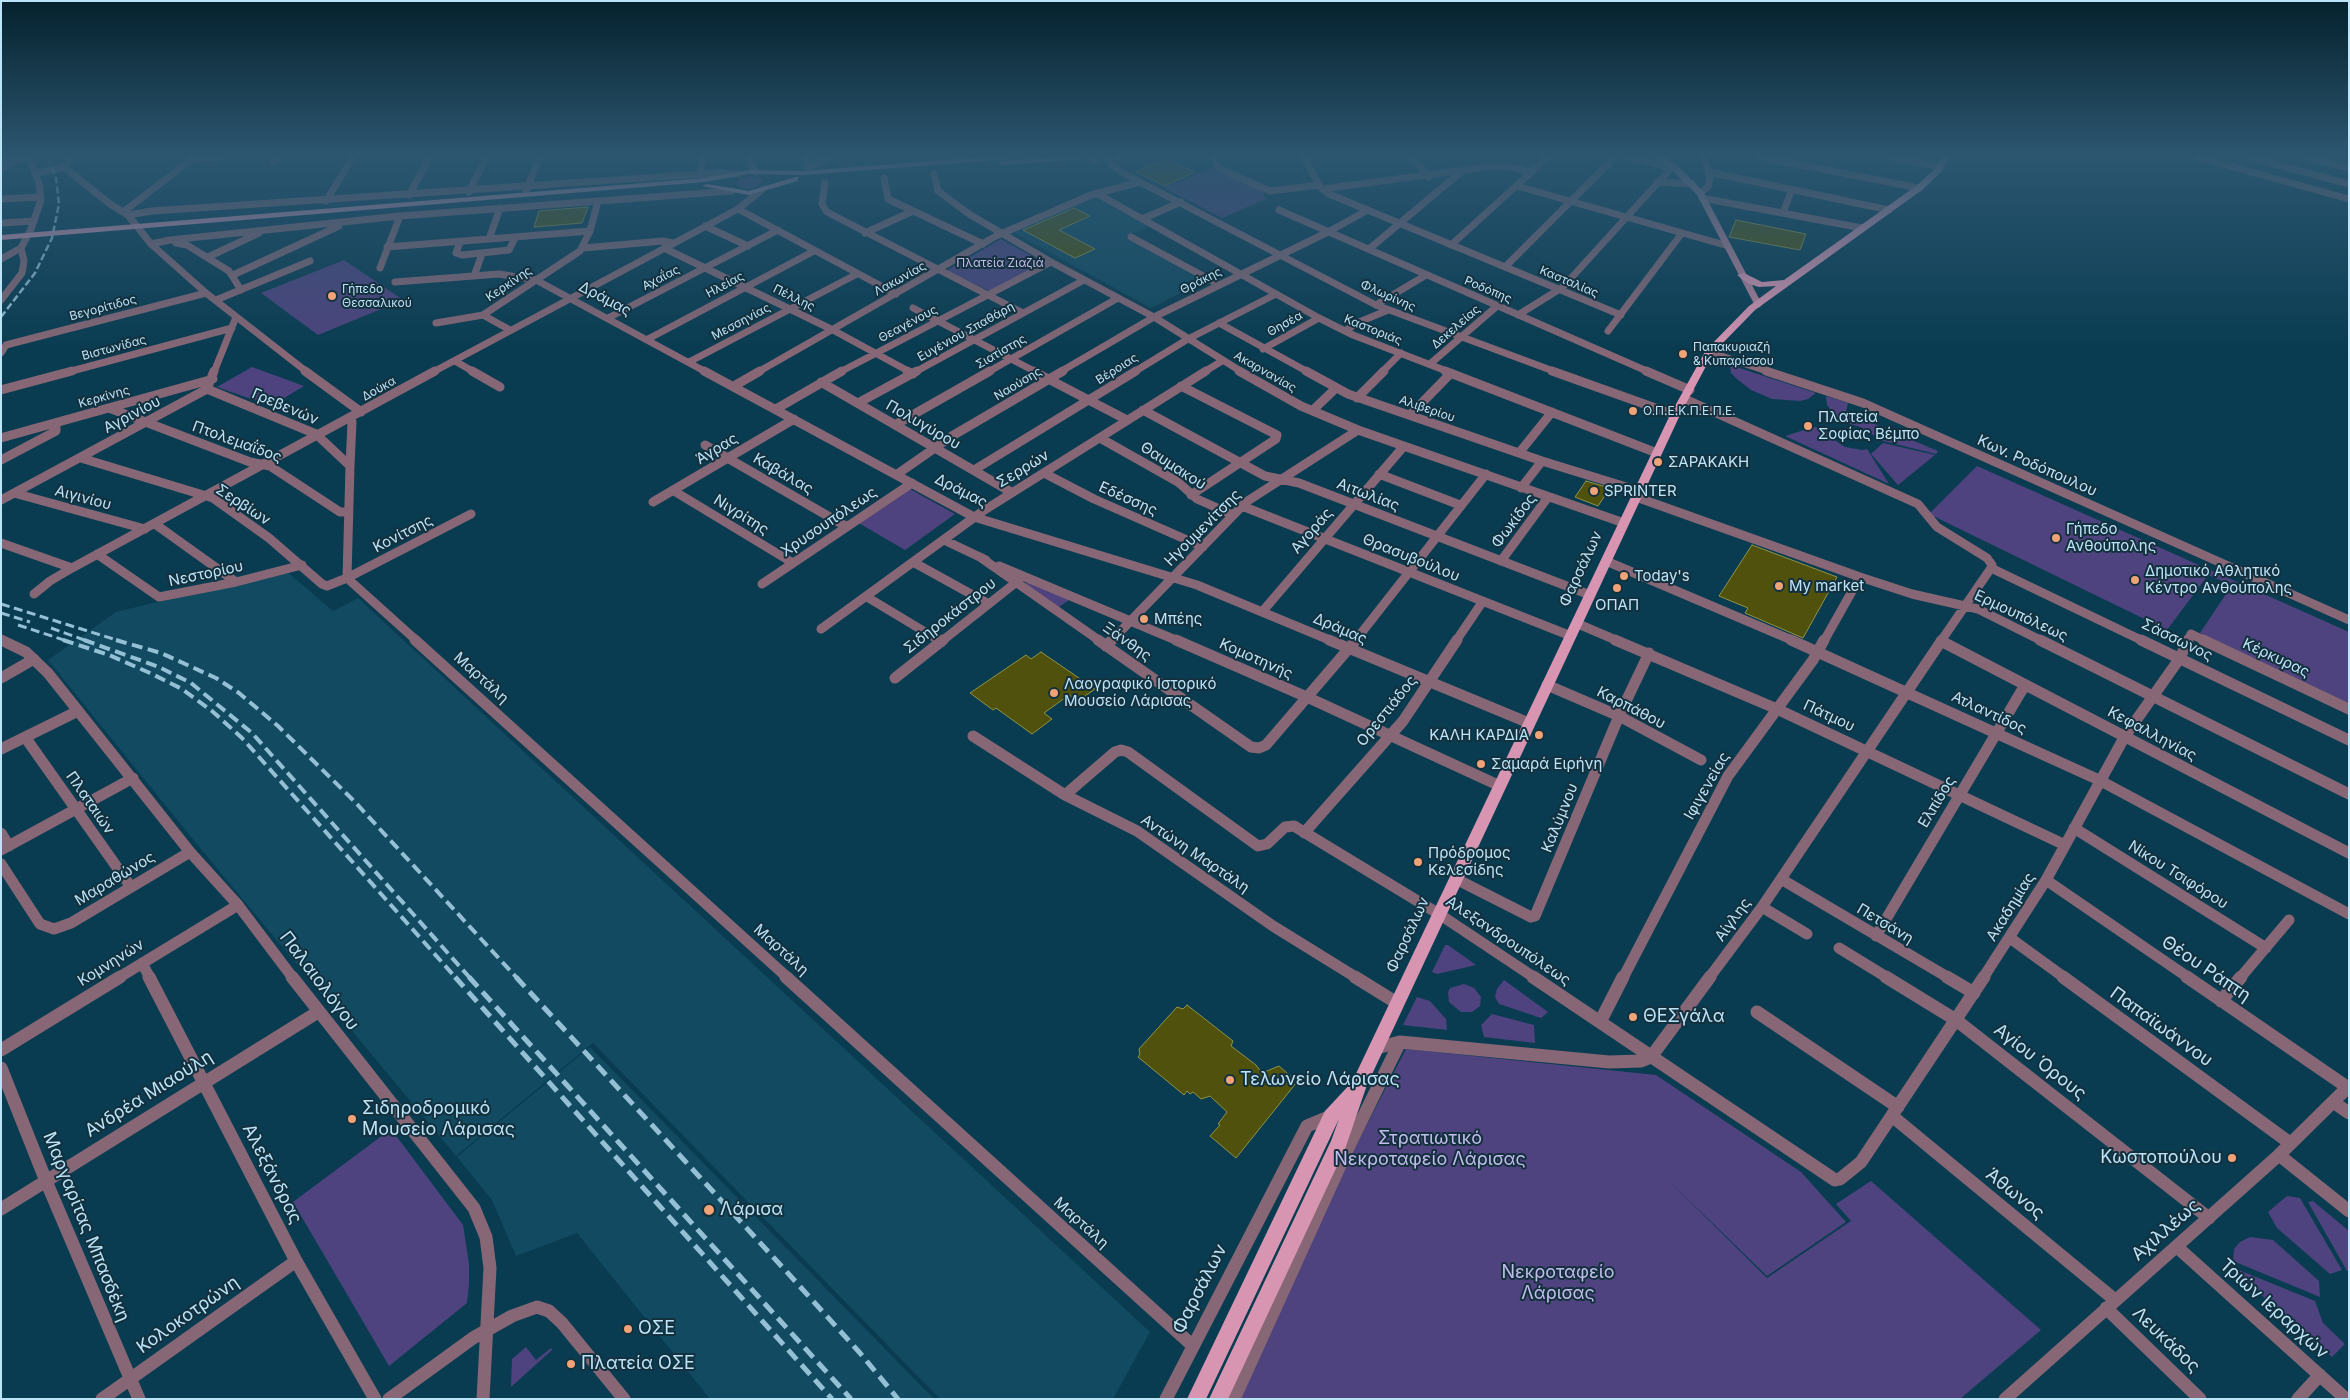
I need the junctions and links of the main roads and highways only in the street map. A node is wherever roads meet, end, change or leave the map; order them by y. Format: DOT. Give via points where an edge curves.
graph roads {
  1 [pos="204,222"];
  2 [pos="1714,222"];
  3 [pos="1870,222"];
  4 [pos="2,238"];
  5 [pos="1741,275"];
  6 [pos="1787,283"];
  7 [pos="1758,304"];
  8 [pos="1359,1084"];
  9 [pos="1196,1399"];
  10 [pos="1218,1399"];
  1 -- 4 [label="main road"];
  2 -- 5 [label="main road"];
  3 -- 6 [label="main road, Φαρσάλων"];
  5 -- 6 [label="main road" via="1762,285"];
  5 -- 7 [label="main road"];
  6 -- 7 [label="main road, Φαρσάλων"];
  7 -- 8 [label="main road, Φαρσάλων" via="1709,352 1675,415"];
  8 -- 9 [label="main road" via="1331,1116"];
  8 -- 10 [label="main road" via="1346,1126"];
}
